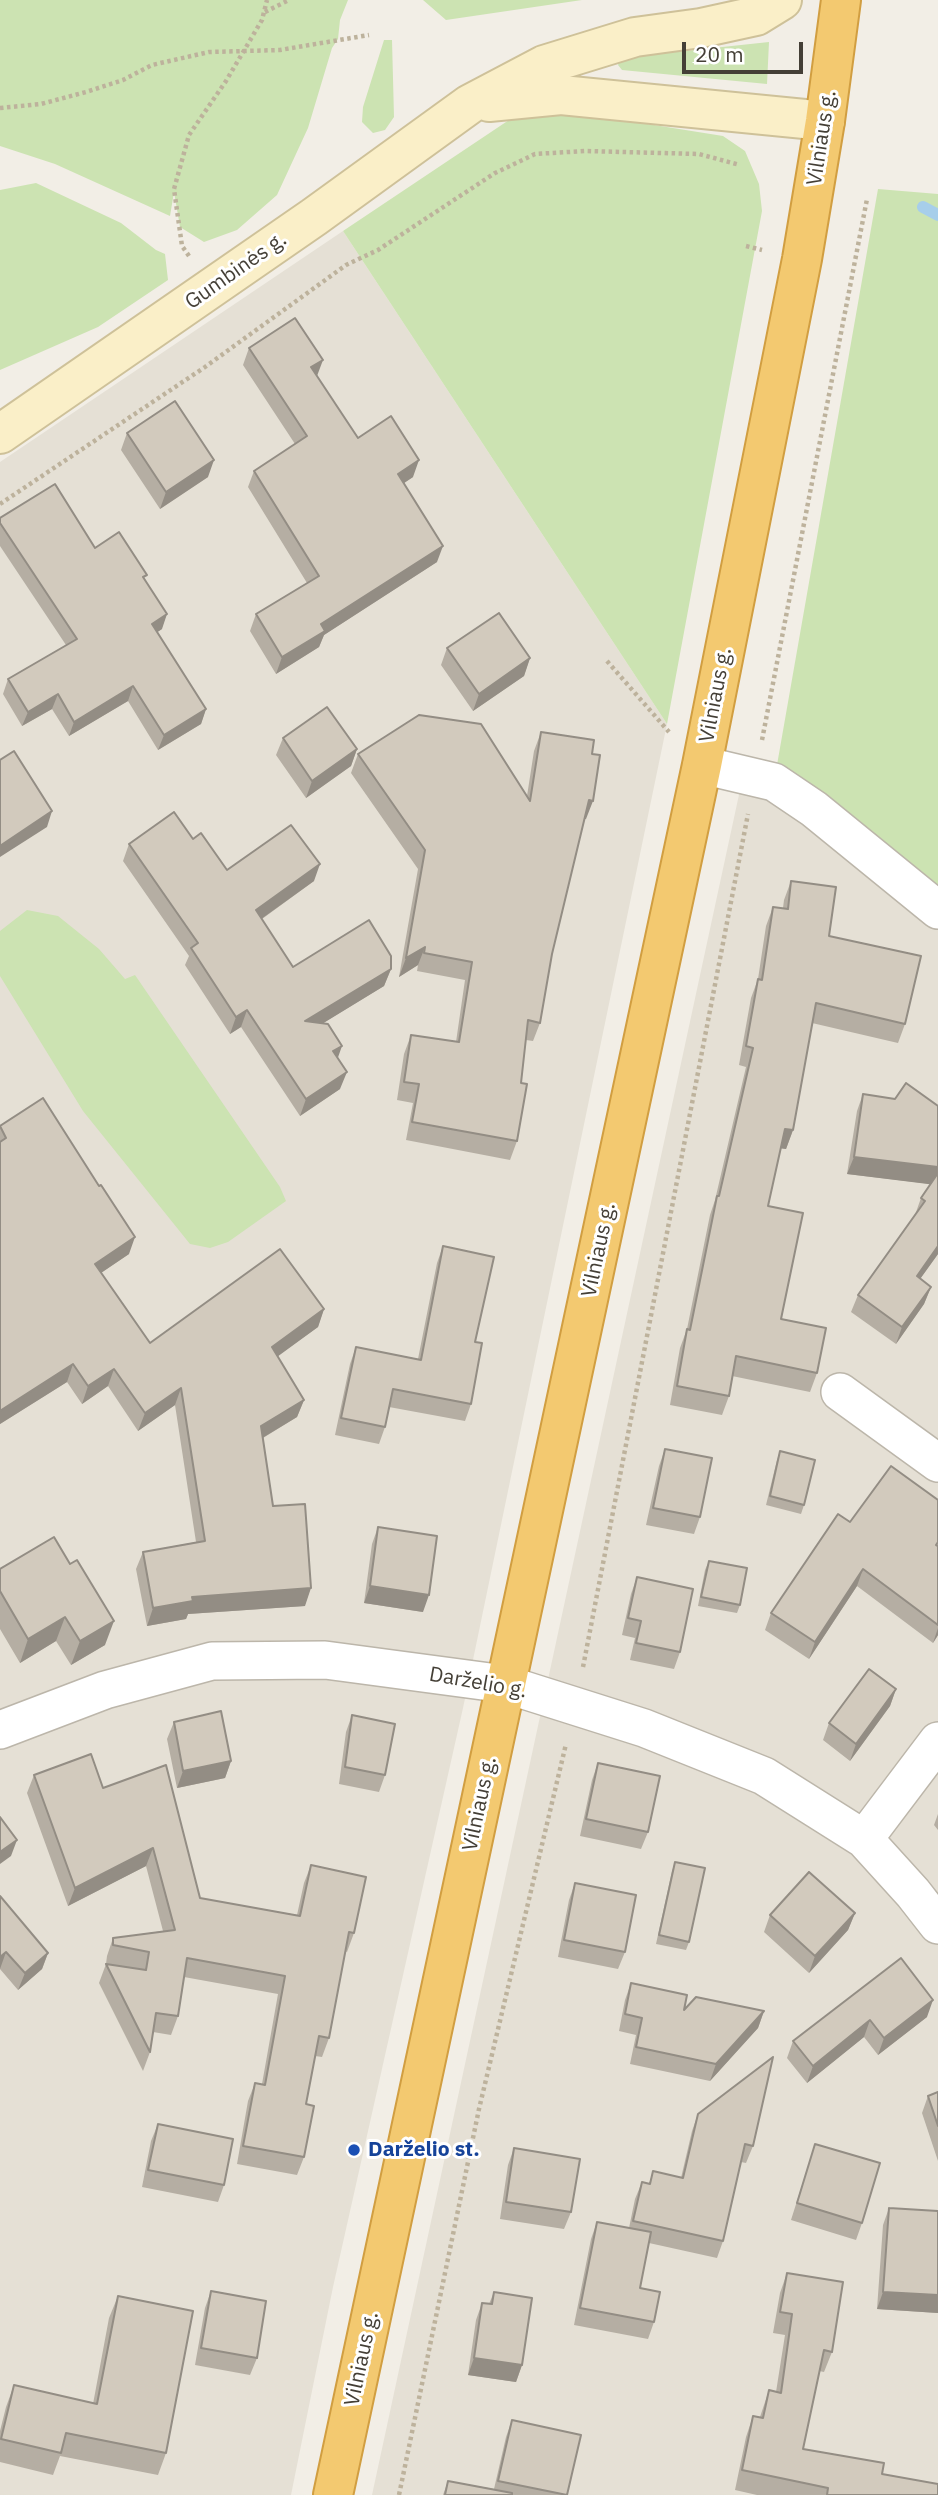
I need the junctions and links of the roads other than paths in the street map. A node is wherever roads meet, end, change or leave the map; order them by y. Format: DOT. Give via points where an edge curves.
graph roads {
  1 [pos="782,0"];
  2 [pos="841,0"];
  3 [pos="470,104"];
  4 [pos="825,121"];
  5 [pos="0,434"];
  6 [pos="702,765"];
  7 [pos="938,909"];
  8 [pos="840,1392"];
  9 [pos="938,1463"];
  10 [pos="505,1684"];
  11 [pos="0,1731"];
  12 [pos="938,1741"];
  13 [pos="864,1839"];
  14 [pos="938,1925"];
  15 [pos="333,2495"];
  1 -- 3 [label="main road, Gumbinės g." via="756,16 635,37 544,65"];
  2 -- 4 [label="highway, Vilniaus g."];
  3 -- 4 [label="main road" via="561,95"];
  3 -- 5 [label="main road, Gumbinės g."];
  4 -- 6 [label="highway, Vilniaus g."];
  6 -- 7 [label="street" via="775,782"];
  6 -- 10 [label="highway, Vilniaus g."];
  8 -- 9 [label="street"];
  10 -- 11 [label="street, Darželio g." via="325,1660 212,1661 105,1690"];
  10 -- 13 [label="street, Darželio g." via="643,1727 764,1776"];
  10 -- 15 [label="highway, Vilniaus g."];
  12 -- 13 [label="street"];
  13 -- 14 [label="street, Darželio g."];
}
